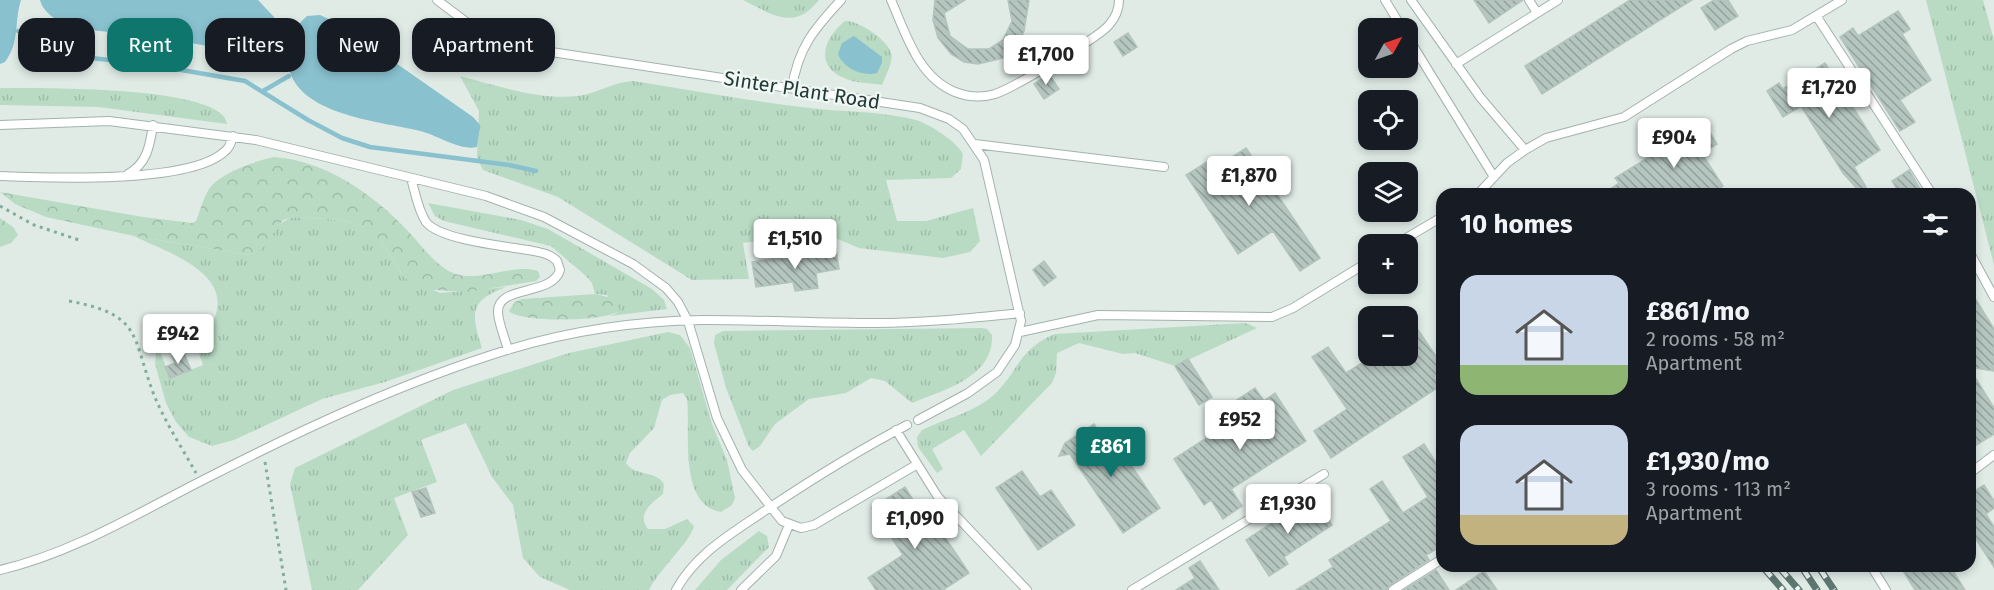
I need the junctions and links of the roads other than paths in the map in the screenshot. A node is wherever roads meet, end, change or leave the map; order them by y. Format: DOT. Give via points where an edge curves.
graph roads {
  1 [pos="437,0"];
  2 [pos="841,0"];
  3 [pos="891,0"];
  4 [pos="1119,0"];
  5 [pos="1385,0"];
  6 [pos="1411,0"];
  7 [pos="1529,0"];
  8 [pos="1558,0"];
  9 [pos="1842,0"];
  10 [pos="1537,13"];
  11 [pos="1816,17"];
  12 [pos="1396,18"];
  13 [pos="1418,54"];
  14 [pos="1456,64"];
  15 [pos="792,88"];
  16 [pos="0,124"];
  17 [pos="153,125"];
  18 [pos="233,136"];
  19 [pos="975,144"];
  20 [pos="1525,150"];
  21 [pos="1164,167"];
  22 [pos="0,176"];
  23 [pos="1494,177"];
  24 [pos="116,178"];
  25 [pos="411,178"];
  26 [pos="1484,188"];
  27 [pos="1928,188"];
  28 [pos="1436,221"];
  29 [pos="1413,234"];
  30 [pos="1976,264"];
  31 [pos="1358,268"];
  32 [pos="1994,297"];
  33 [pos="1020,313"];
  34 [pos="688,321"];
  35 [pos="1020,332"];
  36 [pos="508,350"];
  37 [pos="918,420"];
  38 [pos="907,425"];
  39 [pos="896,430"];
  40 [pos="1994,455"];
  41 [pos="916,465"];
  42 [pos="1976,468"];
  43 [pos="1324,474"];
  44 [pos="770,508"];
  45 [pos="789,525"];
  46 [pos="1436,563"];
  47 [pos="0,570"];
  48 [pos="1875,572"];
  49 [pos="676,590"];
  50 [pos="741,590"];
  51 [pos="1027,590"];
  52 [pos="1132,590"];
  53 [pos="1393,590"];
  54 [pos="1886,590"];
  1 -- 15 [label="lane, Sinter Plant Road" via="481,33 525,48"];
  2 -- 15 [label="lane" via="802,49"];
  3 -- 4 [label="lane" via="926,70 946,87 978,97 1007,88 1094,37 1108,27"];
  5 -- 12 [label="lane"];
  6 -- 14 [label="lane"];
  7 -- 10 [label="lane"];
  8 -- 10 [label="lane"];
  9 -- 11 [label="lane"];
  10 -- 14 [label="lane"];
  11 -- 20 [label="lane" via="1792,30 1731,49 1624,117 1546,138"];
  11 -- 27 [label="lane"];
  13 -- 23 [label="lane"];
  14 -- 20 [label="lane"];
  15 -- 19 [label="lane, Sinter Plant Road" via="920,108 949,119"];
  16 -- 17 [label="lane" via="109,121"];
  17 -- 18 [label="lane"];
  17 -- 24 [label="lane" via="147,155 140,166"];
  18 -- 24 [label="lane" via="224,152 208,162"];
  18 -- 25 [label="lane"];
  19 -- 21 [label="lane"];
  19 -- 33 [label="lane, Sinter Plant Road" via="984,160"];
  20 -- 23 [label="lane"];
  22 -- 24 [label="lane"];
  23 -- 26 [label="lane"];
  25 -- 34 [label="lane" via="486,196 566,228 651,275 678,302"];
  25 -- 36 [label="lane" via="421,211 435,229 545,254 557,261 560,270 553,281 510,295 500,304 498,314"];
  28 -- 29 [label="lane"];
  30 -- 32 [label="lane"];
  31 -- 35 [label="lane" via="1272,317 1098,315"];
  33 -- 34 [label="lane" via="878,323"];
  33 -- 35 [label="lane, Sinter Plant Road"];
  34 -- 36 [label="lane" via="589,332"];
  34 -- 44 [label="lane" via="726,439 742,470"];
  35 -- 37 [label="lane" via="1009,356 988,380"];
  36 -- 47 [label="lane" via="377,396 93,535"];
  38 -- 39 [label="lane"];
  39 -- 41 [label="lane"];
  39 -- 44 [label="lane" via="847,456"];
  40 -- 42 [label="lane"];
  41 -- 45 [label="lane" via="814,525"];
  41 -- 51 [label="lane" via="954,515"];
  43 -- 52 [label="lane"];
  44 -- 45 [label="lane"];
  44 -- 49 [label="lane" via="707,552"];
  45 -- 50 [label="lane" via="776,556"];
  46 -- 53 [label="lane"];
  48 -- 54 [label="lane"];
}
